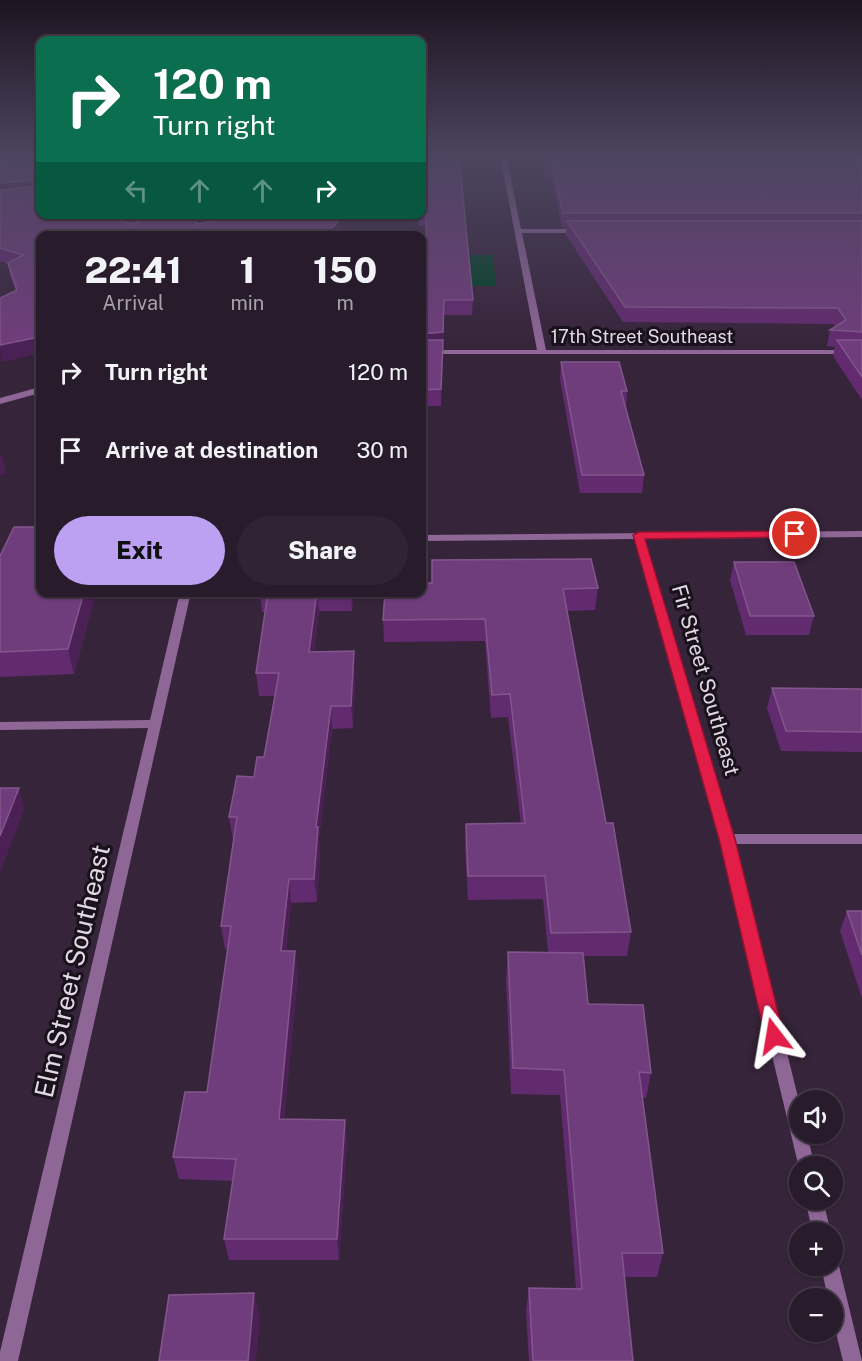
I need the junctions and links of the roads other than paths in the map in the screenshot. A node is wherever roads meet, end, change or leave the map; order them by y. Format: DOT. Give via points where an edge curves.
graph roads {
  1 [pos="515,219"];
  2 [pos="517,231"];
  3 [pos="588,231"];
  4 [pos="426,352"];
  5 [pos="542,352"];
  6 [pos="862,352"];
  7 [pos="36,391"];
  8 [pos="0,401"];
  9 [pos="862,534"];
  10 [pos="639,535"];
  11 [pos="426,538"];
  12 [pos="185,597"];
  13 [pos="153,724"];
  14 [pos="0,726"];
  15 [pos="727,839"];
  16 [pos="862,839"];
  17 [pos="803,1156"];
  18 [pos="832,1276"];
  19 [pos="8,1361"];
  20 [pos="853,1361"];
  1 -- 2 [label="street"];
  2 -- 3 [label="street"];
  2 -- 5 [label="street"];
  4 -- 5 [label="street, 17th Street Southeast"];
  5 -- 6 [label="street, 17th Street Southeast"];
  7 -- 8 [label="street"];
  9 -- 10 [label="street"];
  10 -- 11 [label="street"];
  10 -- 15 [label="street, Fir Street Southeast"];
  12 -- 13 [label="street, Elm Street Southeast"];
  13 -- 14 [label="street"];
  13 -- 19 [label="street, Elm Street Southeast"];
  15 -- 16 [label="street"];
  15 -- 17 [label="street, Fir Street Southeast"];
  18 -- 20 [label="street"];
}
